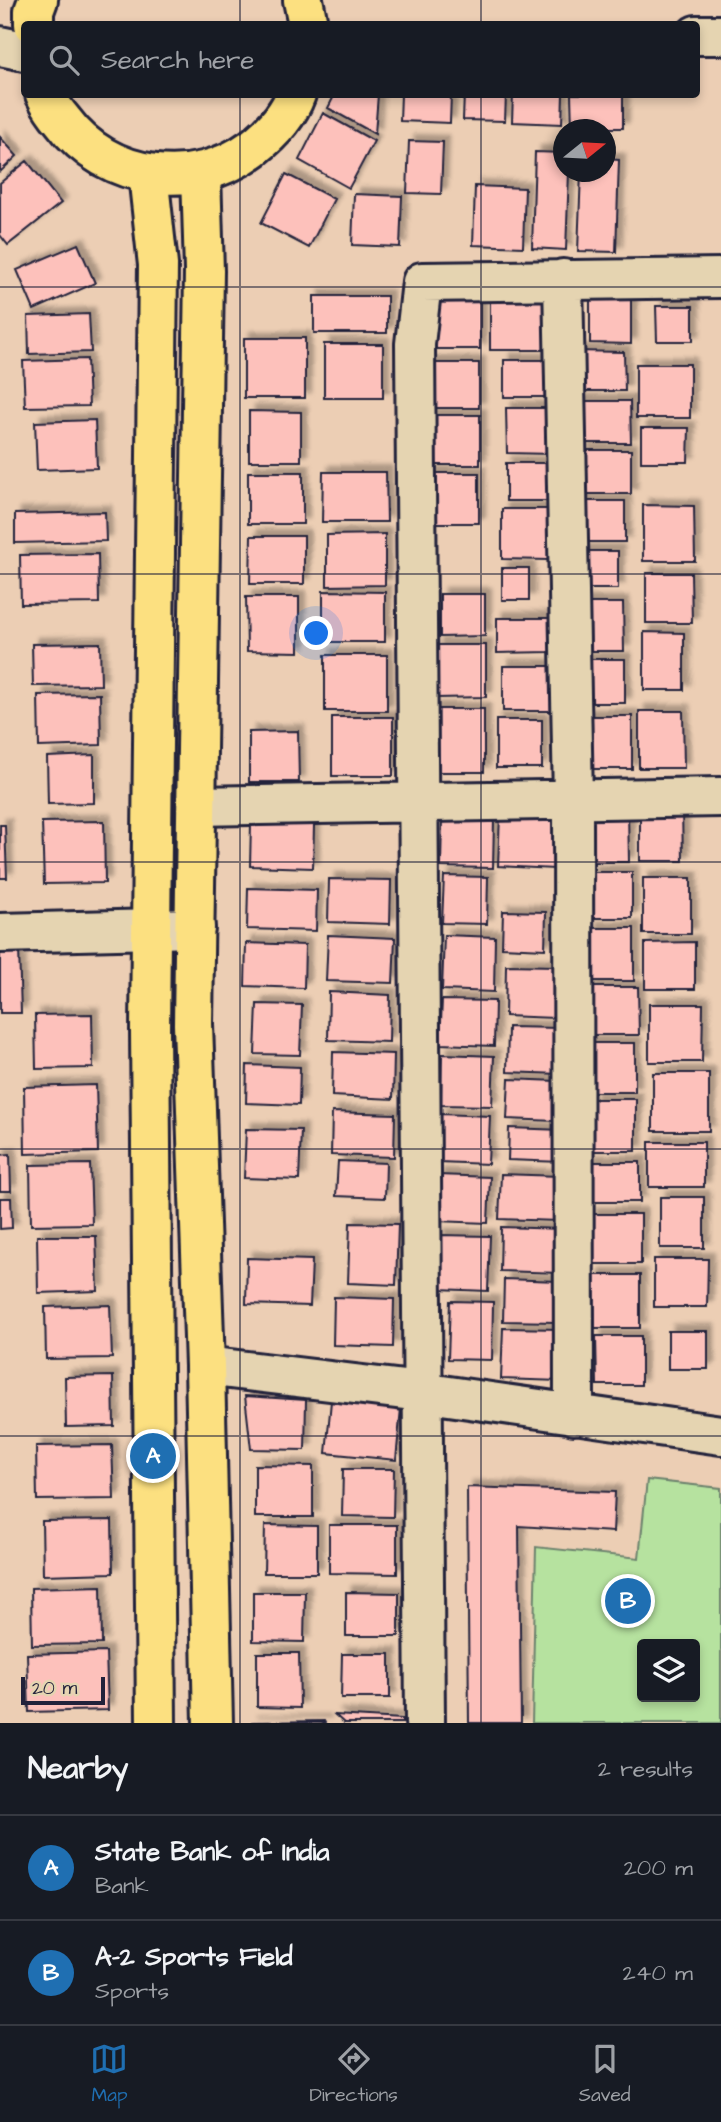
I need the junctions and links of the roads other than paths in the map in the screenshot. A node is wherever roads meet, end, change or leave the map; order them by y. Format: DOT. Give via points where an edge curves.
graph roads {
  1 [pos="38,0"];
  2 [pos="303,0"];
  3 [pos="34,21"];
  4 [pos="307,21"];
  5 [pos="700,35"];
  6 [pos="721,35"];
  7 [pos="0,46"];
  8 [pos="21,50"];
  9 [pos="46,98"];
  10 [pos="295,98"];
  11 [pos="201,173"];
  12 [pos="148,174"];
  13 [pos="721,278"];
  14 [pos="563,279"];
  15 [pos="721,797"];
  16 [pos="573,800"];
  17 [pos="418,801"];
  18 [pos="197,806"];
  19 [pos="195,928"];
  20 [pos="151,930"];
  21 [pos="0,933"];
  22 [pos="205,1366"];
  23 [pos="421,1392"];
  24 [pos="574,1415"];
  25 [pos="721,1435"];
  26 [pos="156,1723"];
  27 [pos="213,1723"];
  28 [pos="425,1723"];
  1 -- 3 [label="main road"];
  2 -- 4 [label="main road"];
  5 -- 6 [label="street"];
  7 -- 8 [label="street"];
  9 -- 12 [label="main road" via="74,136 108,160"];
  10 -- 11 [label="main road" via="268,136 237,159"];
  11 -- 12 [label="main road"];
  11 -- 18 [label="main road" via="204,271"];
  12 -- 20 [label="main road" via="158,265"];
  13 -- 14 [label="street"];
  14 -- 16 [label="street"];
  14 -- 17 [label="street" via="422,282 415,344"];
  15 -- 16 [label="street"];
  16 -- 17 [label="street"];
  16 -- 24 [label="street"];
  17 -- 18 [label="street"];
  17 -- 23 [label="street"];
  18 -- 19 [label="main road"];
  19 -- 20 [label="street"];
  19 -- 22 [label="main road" via="193,1024"];
  20 -- 21 [label="street"];
  20 -- 26 [label="main road"];
  22 -- 23 [label="street"];
  22 -- 27 [label="main road"];
  23 -- 24 [label="street"];
  23 -- 28 [label="street"];
  24 -- 25 [label="street"];
}
